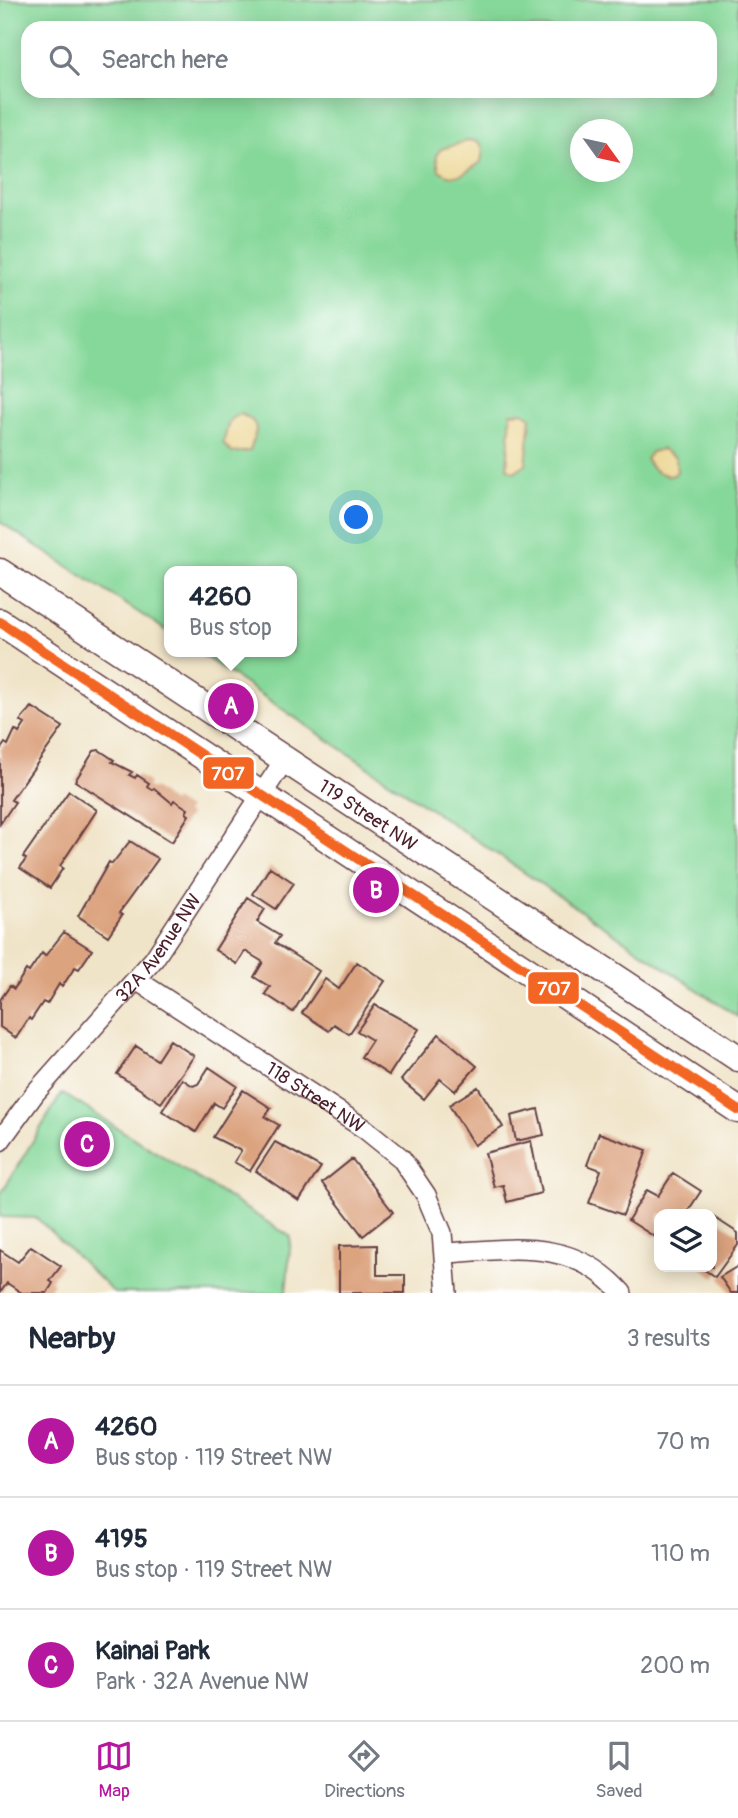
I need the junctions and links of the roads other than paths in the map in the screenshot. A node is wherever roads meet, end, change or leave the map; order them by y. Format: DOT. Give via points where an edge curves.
graph roads {
  1 [pos="0,572"];
  2 [pos="0,622"];
  3 [pos="285,759"];
  4 [pos="262,793"];
  5 [pos="138,981"];
  6 [pos="738,1058"];
  7 [pos="738,1110"];
  8 [pos="6,1117"];
  9 [pos="0,1141"];
  10 [pos="446,1253"];
  11 [pos="447,1293"];
  12 [pos="622,1293"];
  1 -- 3 [label="main road, 119 Street NW"];
  2 -- 4 [label="main road"];
  3 -- 4 [label="street, 32A Avenue NW"];
  3 -- 6 [label="main road, 119 Street NW"];
  4 -- 5 [label="street, 32A Avenue NW"];
  4 -- 7 [label="main road" via="565,999"];
  5 -- 8 [label="street, 32A Avenue NW"];
  5 -- 10 [label="street, 118 Street NW" via="401,1158 426,1195"];
  8 -- 9 [label="street, 32A Avenue NW"];
  10 -- 11 [label="street, 118 Street NW"];
  10 -- 12 [label="street" via="520,1249 565,1254 599,1271"];
}
